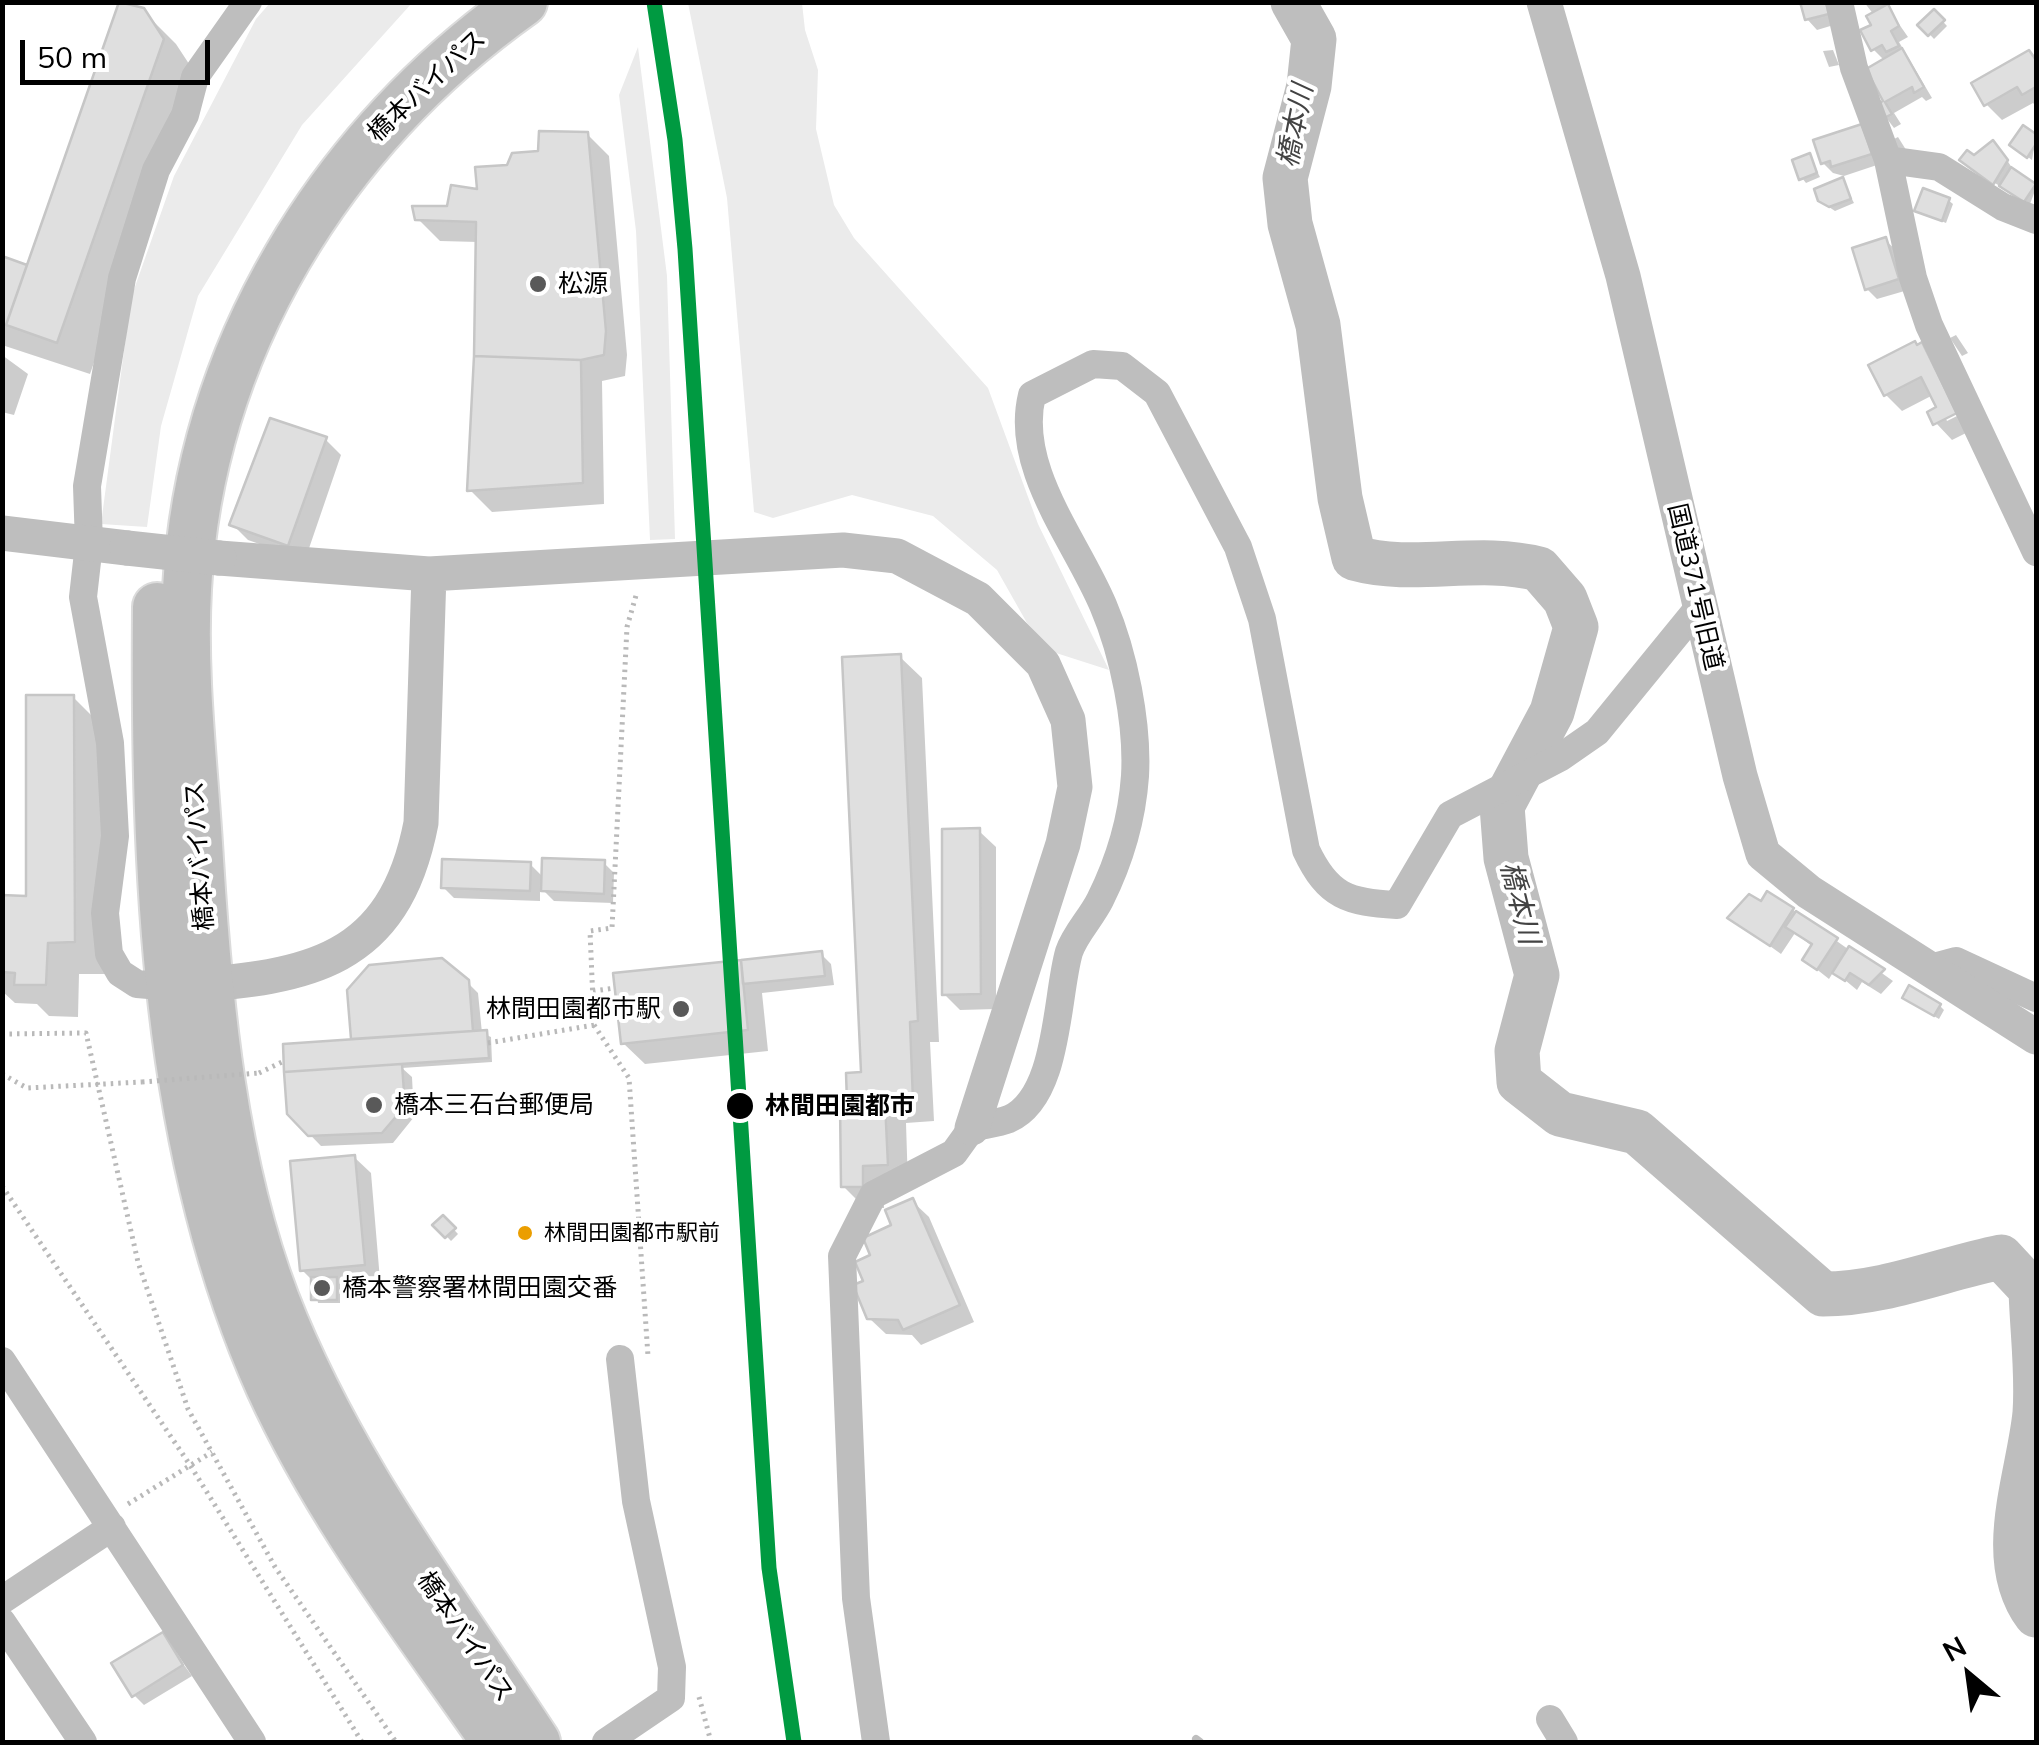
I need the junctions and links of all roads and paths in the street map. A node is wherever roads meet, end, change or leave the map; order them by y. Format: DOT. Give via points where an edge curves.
graph roads {
  1 [pos="470,2"];
  2 [pos="523,2"];
  3 [pos="1544,2"];
  4 [pos="1839,2"];
  5 [pos="237,6"];
  6 [pos="1888,160"];
  7 [pos="2036,220"];
  8 [pos="2,533"];
  9 [pos="89,544"];
  10 [pos="2036,552"];
  11 [pos="652,563"];
  12 [pos="429,574"];
  13 [pos="1699,607"];
  14 [pos="1930,968"];
  15 [pos="191,986"];
  16 [pos="615,988"];
  17 [pos="593,990"];
  18 [pos="2036,998"];
  19 [pos="594,1025"];
  20 [pos="2,1034"];
  21 [pos="2036,1037"];
  22 [pos="488,1043"];
  23 [pos="284,1061"];
  24 [pos="2,1074"];
  25 [pos="95,1086"];
  26 [pos="972,1128"];
  27 [pos="2,1186"];
  28 [pos="634,1360"];
  29 [pos="2,1362"];
  30 [pos="212,1452"];
  31 [pos="190,1465"];
  32 [pos="112,1527"];
  33 [pos="2,1600"];
  34 [pos="2,1622"];
  35 [pos="696,1683"];
  36 [pos="83,1742"];
  37 [pos="252,1742"];
  38 [pos="362,1742"];
  39 [pos="396,1742"];
  40 [pos="496,1742"];
  41 [pos="536,1742"];
  42 [pos="606,1742"];
  43 [pos="711,1742"];
  44 [pos="876,1742"];
  1 -- 15 [label="highway, 橋本バイパス" via="366,95 289,193 232,294 184,418 157,581 156,768"];
  2 -- 15 [label="highway, 橋本バイパス" via="392,113 316,206 262,303 215,426 199,484 186,590"];
  3 -- 13 [label="street, 国道371号旧道" via="1623,276"];
  4 -- 6 [label="street" via="1854,68"];
  5 -- 9 [label="street" via="196,77 156,170 122,278 88,486"];
  6 -- 7 [label="street" via="1939,167"];
  6 -- 10 [label="street" via="1912,278"];
  8 -- 9 [label="street"];
  9 -- 12 [label="street, bridge"];
  9 -- 15 [label="street" via="84,597 110,743 115,836 106,913 109,954 137,984"];
  11 -- 12 [label="street"];
  11 -- 17 [label="path" via="627,626 612,928 590,931"];
  11 -- 26 [label="street" via="843,550 897,556 978,599 1043,664 1068,720 1075,787"];
  12 -- 15 [label="street" via="421,823 413,862 394,900 335,957 292,975"];
  13 -- 14 [label="street, 国道371号旧道" via="1763,854 1809,892"];
  13 -- 26 [label="street" via="1597,732 1450,814 1397,906 1353,903 1319,878 1306,850 1262,619 1238,547 1157,393 1122,366 1093,364 1032,395 1029,452 1104,608 1130,716 1135,774 1128,831 1100,900 1070,950 1040,1086 1012,1118"];
  14 -- 18 [label="street" via="1956,961"];
  14 -- 21 [label="street, 国道371号旧道"];
  15 -- 40 [label="highway, 橋本バイパス" via="200,1173 239,1308 270,1386 352,1538"];
  15 -- 41 [label="highway, 橋本バイパス" via="255,1236 306,1371 386,1523"];
  16 -- 17 [label="path"];
  17 -- 19 [label="path"];
  19 -- 22 [label="path"];
  19 -- 28 [label="path" via="628,1078"];
  20 -- 25 [label="path" via="86,1033"];
  23 -- 25 [label="path, bridge" via="258,1074"];
  24 -- 25 [label="path" via="27,1088"];
  25 -- 30 [label="path" via="138,1262 188,1409"];
  26 -- 44 [label="street" via="954,1154 873,1196 842,1256 856,1598"];
  27 -- 31 [label="path"];
  28 -- 42 [label="street" via="636,1501 672,1667 671,1698"];
  29 -- 32 [label="street"];
  30 -- 31 [label="path"];
  30 -- 39 [label="path" via="275,1567"];
  31 -- 38 [label="path"];
  32 -- 33 [label="street"];
  32 -- 37 [label="street"];
  34 -- 36 [label="street"];
  35 -- 43 [label="path"];
}
